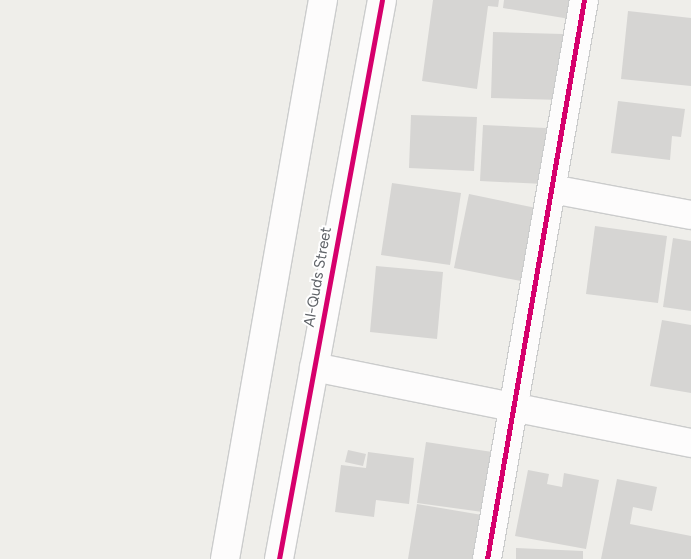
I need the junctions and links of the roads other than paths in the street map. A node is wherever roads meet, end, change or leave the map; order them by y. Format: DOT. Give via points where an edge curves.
graph roads {
  1 [pos="323,0"];
  2 [pos="382,0"];
  3 [pos="584,0"];
  4 [pos="552,189"];
  5 [pos="691,215"];
  6 [pos="314,367"];
  7 [pos="514,408"];
  8 [pos="691,443"];
  9 [pos="225,559"];
  10 [pos="279,559"];
  11 [pos="487,559"];
  1 -- 9 [label="street"];
  2 -- 6 [label="street, Al-Quds Street"];
  3 -- 4 [label="street"];
  4 -- 5 [label="street"];
  4 -- 7 [label="street"];
  6 -- 7 [label="street"];
  6 -- 10 [label="street, Al-Quds Street"];
  7 -- 8 [label="street"];
  7 -- 11 [label="street"];
}
